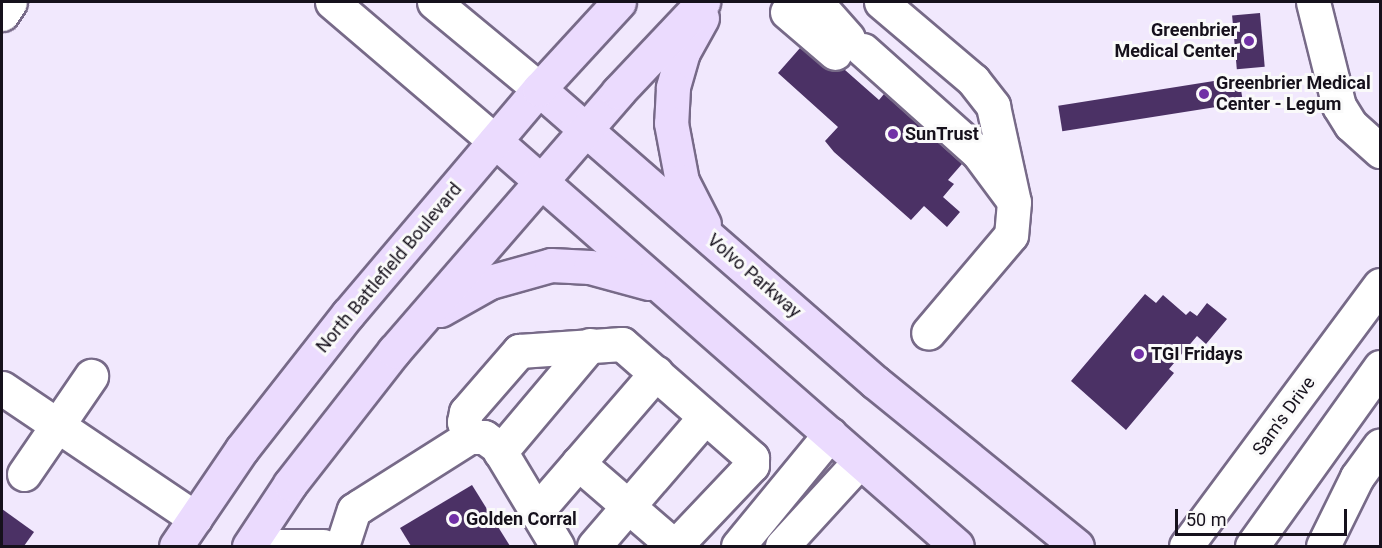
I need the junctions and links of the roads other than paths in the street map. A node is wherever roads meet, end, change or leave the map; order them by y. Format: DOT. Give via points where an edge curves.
graph roads {
  1 [pos="10,2"];
  2 [pos="332,2"];
  3 [pos="434,2"];
  4 [pos="619,2"];
  5 [pos="703,2"];
  6 [pos="710,2"];
  7 [pos="881,2"];
  8 [pos="1312,2"];
  9 [pos="800,7"];
  10 [pos="2,14"];
  11 [pos="539,89"];
  12 [pos="586,129"];
  13 [pos="495,141"];
  14 [pos="1380,151"];
  15 [pos="542,181"];
  16 [pos="1014,202"];
  17 [pos="712,239"];
  18 [pos="1380,285"];
  19 [pos="661,286"];
  20 [pos="415,327"];
  21 [pos="928,333"];
  22 [pos="590,345"];
  23 [pos="1380,367"];
  24 [pos="656,373"];
  25 [pos="91,376"];
  26 [pos="2,388"];
  27 [pos="705,417"];
  28 [pos="57,426"];
  29 [pos="830,434"];
  30 [pos="469,437"];
  31 [pos="1380,446"];
  32 [pos="500,452"];
  33 [pos="860,461"];
  34 [pos="578,464"];
  35 [pos="24,474"];
  36 [pos="628,507"];
  37 [pos="536,512"];
  38 [pos="195,518"];
  39 [pos="176,546"];
  40 [pos="249,546"];
  41 [pos="280,546"];
  42 [pos="322,546"];
  43 [pos="342,546"];
  44 [pos="557,546"];
  45 [pos="594,546"];
  46 [pos="674,546"];
  47 [pos="738,546"];
  48 [pos="782,546"];
  49 [pos="957,546"];
  50 [pos="1077,546"];
  51 [pos="1186,546"];
  52 [pos="1252,546"];
  53 [pos="1323,546"];
  1 -- 10 [label="street"];
  2 -- 13 [label="street"];
  3 -- 11 [label="street, Volvo Parkway"];
  4 -- 11 [label="main road, North Battlefield Boulevard"];
  5 -- 12 [label="main road"];
  6 -- 17 [label="main road" via="683,52 673,88 671,123 682,181"];
  7 -- 16 [label="street" via="973,80 993,106"];
  8 -- 14 [label="street" via="1339,106 1351,125"];
  9 -- 16 [label="street" via="849,52 892,78 978,153"];
  11 -- 12 [label="main road, Volvo Parkway"];
  11 -- 13 [label="main road, North Battlefield Boulevard"];
  12 -- 15 [label="main road"];
  12 -- 17 [label="main road, Volvo Parkway"];
  13 -- 15 [label="main road"];
  13 -- 38 [label="main road, North Battlefield Boulevard" via="348,314 242,449"];
  15 -- 19 [label="main road"];
  15 -- 20 [label="main road"];
  16 -- 21 [label="street" via="1011,235"];
  17 -- 50 [label="main road, Volvo Parkway" via="888,393"];
  18 -- 51 [label="street, Sam's Drive"];
  19 -- 20 [label="main road" via="590,267 551,265 490,282"];
  19 -- 29 [label="main road"];
  20 -- 40 [label="main road" via="290,484"];
  22 -- 24 [label="street" via="622,344"];
  22 -- 30 [label="street" via="519,351 466,412 464,422"];
  22 -- 32 [label="street"];
  23 -- 52 [label="street"];
  24 -- 27 [label="street"];
  24 -- 34 [label="street"];
  25 -- 28 [label="street"];
  26 -- 28 [label="street"];
  27 -- 36 [label="street"];
  27 -- 46 [label="street" via="753,462"];
  28 -- 35 [label="street"];
  28 -- 38 [label="street"];
  29 -- 33 [label="main road"];
  29 -- 47 [label="street"];
  30 -- 32 [label="street" via="484,437"];
  30 -- 43 [label="street" via="354,510"];
  31 -- 53 [label="street" via="1357,477"];
  32 -- 37 [label="street"];
  33 -- 48 [label="street"];
  33 -- 49 [label="main road"];
  34 -- 36 [label="street"];
  34 -- 37 [label="street"];
  36 -- 45 [label="street"];
  36 -- 46 [label="street"];
  37 -- 44 [label="street"];
  38 -- 39 [label="main road, North Battlefield Boulevard"];
  41 -- 42 [label="street"];
}
